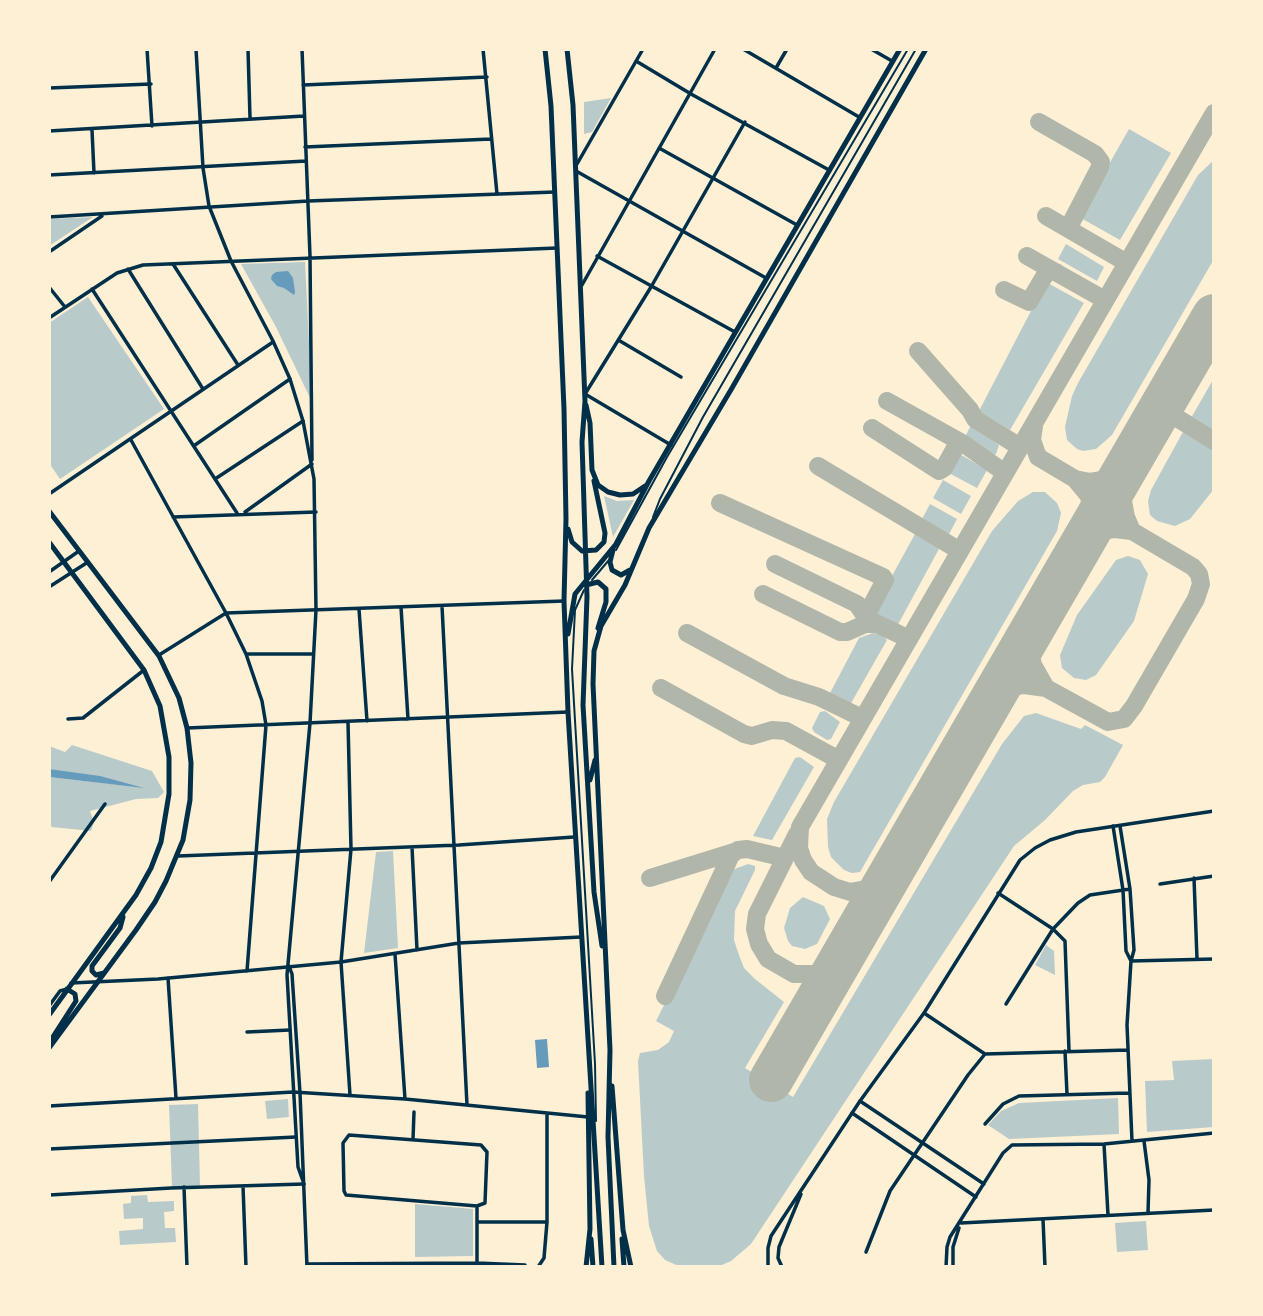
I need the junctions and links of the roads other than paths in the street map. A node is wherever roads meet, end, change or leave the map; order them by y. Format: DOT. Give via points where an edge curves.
graph roads {
  1 [pos="147,49"];
  2 [pos="196,49"];
  3 [pos="248,49"];
  4 [pos="302,49"];
  5 [pos="483,49"];
  6 [pos="545,49"];
  7 [pos="567,49"];
  8 [pos="643,49"];
  9 [pos="715,49"];
  10 [pos="743,49"];
  11 [pos="787,49"];
  12 [pos="871,49"];
  13 [pos="900,49"];
  14 [pos="908,49"];
  15 [pos="916,49"];
  16 [pos="926,49"];
  17 [pos="636,61"];
  18 [pos="892,61"];
  19 [pos="776,68"];
  20 [pos="487,77"];
  21 [pos="151,84"];
  22 [pos="303,85"];
  23 [pos="49,88"];
  24 [pos="691,94"];
  25 [pos="304,116"];
  26 [pos="859,117"];
  27 [pos="250,118"];
  28 [pos="745,122"];
  29 [pos="200,123"];
  30 [pos="152,126"];
  31 [pos="92,130"];
  32 [pos="49,131"];
  33 [pos="491,139"];
  34 [pos="305,147"];
  35 [pos="659,148"];
  36 [pos="306,161"];
  37 [pos="203,168"];
  38 [pos="576,169"];
  39 [pos="829,170"];
  40 [pos="94,173"];
  41 [pos="49,175"];
  42 [pos="712,177"];
  43 [pos="555,192"];
  44 [pos="497,194"];
  45 [pos="308,201"];
  46 [pos="629,201"];
  47 [pos="209,206"];
  48 [pos="104,214"];
  49 [pos="49,217"];
  50 [pos="797,225"];
  51 [pos="683,232"];
  52 [pos="557,248"];
  53 [pos="49,252"];
  54 [pos="310,256"];
  55 [pos="597,256"];
  56 [pos="231,261"];
  57 [pos="173,263"];
  58 [pos="128,268"];
  59 [pos="766,278"];
  60 [pos="580,286"];
  61 [pos="49,287"];
  62 [pos="651,287"];
  63 [pos="92,289"];
  64 [pos="65,307"];
  65 [pos="49,318"];
  66 [pos="735,332"];
  67 [pos="619,340"];
  68 [pos="274,341"];
  69 [pos="238,365"];
  70 [pos="681,377"];
  71 [pos="290,379"];
  72 [pos="203,389"];
  73 [pos="585,394"];
  74 [pos="585,401"];
  75 [pos="172,410"];
  76 [pos="303,421"];
  77 [pos="131,440"];
  78 [pos="195,445"];
  79 [pos="671,445"];
  80 [pos="312,463"];
  81 [pos="592,470"];
  82 [pos="215,479"];
  83 [pos="649,481"];
  84 [pos="49,494"];
  85 [pos="49,511"];
  86 [pos="316,512"];
  87 [pos="237,513"];
  88 [pos="244,513"];
  89 [pos="173,517"];
  90 [pos="566,519"];
  91 [pos="649,528"];
  92 [pos="49,541"];
  93 [pos="616,544"];
  94 [pos="80,550"];
  95 [pos="610,559"];
  96 [pos="64,561"];
  97 [pos="88,562"];
  98 [pos="633,566"];
  99 [pos="49,572"];
  100 [pos="71,572"];
  101 [pos="590,583"];
  102 [pos="49,587"];
  103 [pos="564,601"];
  104 [pos="572,603"];
  105 [pos="442,606"];
  106 [pos="401,607"];
  107 [pos="359,609"];
  108 [pos="316,610"];
  109 [pos="226,613"];
  110 [pos="594,651"];
  111 [pos="246,654"];
  112 [pos="313,654"];
  113 [pos="159,655"];
  114 [pos="565,658"];
  115 [pos="144,670"];
  116 [pos="568,712"];
  117 [pos="448,718"];
  118 [pos="68,719"];
  119 [pos="408,719"];
  120 [pos="368,721"];
  121 [pos="348,722"];
  122 [pos="310,723"];
  123 [pos="266,725"];
  124 [pos="187,729"];
  125 [pos="597,754"];
  126 [pos="588,787"];
  127 [pos="105,804"];
  128 [pos="1214,811"];
  129 [pos="1120,826"];
  130 [pos="1114,827"];
  131 [pos="574,837"];
  132 [pos="454,845"];
  133 [pos="412,846"];
  134 [pos="351,849"];
  135 [pos="298,851"];
  136 [pos="257,853"];
  137 [pos="178,856"];
  138 [pos="1214,876"];
  139 [pos="1194,878"];
  140 [pos="49,881"];
  141 [pos="1160,884"];
  142 [pos="1130,889"];
  143 [pos="1123,890"];
  144 [pos="998,893"];
  145 [pos="125,911"];
  146 [pos="1053,929"];
  147 [pos="581,937"];
  148 [pos="460,943"];
  149 [pos="417,950"];
  150 [pos="395,954"];
  151 [pos="1197,959"];
  152 [pos="1214,959"];
  153 [pos="1130,961"];
  154 [pos="341,962"];
  155 [pos="289,967"];
  156 [pos="606,970"];
  157 [pos="247,971"];
  158 [pos="104,973"];
  159 [pos="168,978"];
  160 [pos="97,982"];
  161 [pos="71,983"];
  162 [pos="67,989"];
  163 [pos="1006,1004"];
  164 [pos="49,1006"];
  165 [pos="924,1013"];
  166 [pos="49,1015"];
  167 [pos="290,1030"];
  168 [pos="247,1032"];
  169 [pos="49,1046"];
  170 [pos="1128,1050"];
  171 [pos="1067,1051"];
  172 [pos="985,1054"];
  173 [pos="611,1064"];
  174 [pos="589,1065"];
  175 [pos="293,1092"];
  176 [pos="300,1093"];
  177 [pos="1129,1093"];
  178 [pos="1067,1094"];
  179 [pos="350,1095"];
  180 [pos="176,1098"];
  181 [pos="405,1099"];
  182 [pos="860,1101"];
  183 [pos="467,1105"];
  184 [pos="49,1106"];
  185 [pos="414,1112"];
  186 [pos="547,1113"];
  187 [pos="852,1113"];
  188 [pos="588,1117"];
  189 [pos="985,1124"];
  190 [pos="1214,1133"];
  191 [pos="596,1136"];
  192 [pos="296,1137"];
  193 [pos="413,1139"];
  194 [pos="1144,1140"];
  195 [pos="1132,1142"];
  196 [pos="922,1143"];
  197 [pos="1104,1144"];
  198 [pos="49,1149"];
  199 [pos="914,1155"];
  200 [pos="806,1182"];
  201 [pos="303,1184"];
  202 [pos="984,1184"];
  203 [pos="243,1186"];
  204 [pos="184,1188"];
  205 [pos="49,1195"];
  206 [pos="976,1197"];
  207 [pos="477,1206"];
  208 [pos="1214,1210"];
  209 [pos="1148,1213"];
  210 [pos="1108,1216"];
  211 [pos="1043,1219"];
  212 [pos="477,1222"];
  213 [pos="547,1222"];
  214 [pos="961,1223"];
  215 [pos="622,1230"];
  216 [pos="866,1252"];
  217 [pos="477,1265"];
  218 [pos="526,1265"];
  219 [pos="307,1266"];
  220 [pos="588,1266"];
  221 [pos="187,1267"];
  222 [pos="246,1267"];
  223 [pos="538,1267"];
  224 [pos="602,1267"];
  225 [pos="614,1267"];
  226 [pos="624,1267"];
  227 [pos="631,1267"];
  228 [pos="768,1267"];
  229 [pos="782,1267"];
  230 [pos="946,1267"];
  231 [pos="953,1267"];
  232 [pos="1045,1267"];
  1 -- 21 [label="street"];
  2 -- 29 [label="street"];
  3 -- 27 [label="street"];
  4 -- 22 [label="street"];
  5 -- 20 [label="street"];
  6 -- 43 [label="main road"];
  7 -- 38 [label="main road"];
  8 -- 17 [label="street"];
  9 -- 24 [label="street"];
  10 -- 19 [label="street"];
  11 -- 19 [label="street"];
  12 -- 18 [label="street"];
  13 -- 18 [label="main road"];
  14 -- 95 [label="lane"];
  15 -- 91 [label="lane" via="703,417"];
  16 -- 91 [label="main road"];
  17 -- 24 [label="street"];
  17 -- 38 [label="street"];
  18 -- 26 [label="main road"];
  19 -- 26 [label="street"];
  20 -- 22 [label="street"];
  20 -- 33 [label="street"];
  21 -- 23 [label="street"];
  21 -- 30 [label="street"];
  22 -- 25 [label="street"];
  24 -- 28 [label="street"];
  24 -- 35 [label="street"];
  25 -- 27 [label="street"];
  25 -- 34 [label="street"];
  26 -- 39 [label="main road"];
  27 -- 29 [label="street"];
  28 -- 39 [label="street"];
  28 -- 42 [label="street"];
  29 -- 30 [label="street"];
  29 -- 37 [label="street"];
  30 -- 31 [label="street"];
  31 -- 32 [label="street"];
  31 -- 40 [label="street"];
  33 -- 34 [label="street"];
  33 -- 44 [label="street"];
  34 -- 36 [label="street"];
  35 -- 42 [label="street"];
  35 -- 46 [label="street"];
  36 -- 37 [label="street"];
  36 -- 45 [label="street"];
  37 -- 40 [label="street"];
  37 -- 47 [label="street"];
  38 -- 46 [label="street"];
  38 -- 60 [label="main road"];
  39 -- 50 [label="main road"];
  40 -- 41 [label="street"];
  42 -- 50 [label="street"];
  42 -- 51 [label="street"];
  43 -- 44 [label="street"];
  43 -- 52 [label="main road"];
  44 -- 45 [label="street"];
  45 -- 47 [label="street"];
  45 -- 54 [label="street"];
  46 -- 51 [label="street"];
  46 -- 55 [label="street"];
  47 -- 48 [label="street"];
  47 -- 56 [label="street"];
  48 -- 49 [label="street"];
  48 -- 53 [label="street"];
  50 -- 59 [label="main road"];
  51 -- 59 [label="street"];
  51 -- 62 [label="street"];
  52 -- 54 [label="street"];
  52 -- 90 [label="main road"];
  54 -- 56 [label="street"];
  54 -- 80 [label="street"];
  55 -- 60 [label="street"];
  55 -- 62 [label="street"];
  56 -- 57 [label="street"];
  56 -- 68 [label="street"];
  57 -- 58 [label="street"];
  57 -- 69 [label="street"];
  58 -- 63 [label="street"];
  58 -- 72 [label="street"];
  59 -- 66 [label="main road"];
  60 -- 73 [label="main road"];
  61 -- 64 [label="street"];
  62 -- 66 [label="street"];
  62 -- 67 [label="street"];
  63 -- 64 [label="street"];
  63 -- 75 [label="street"];
  64 -- 65 [label="street"];
  66 -- 79 [label="main road"];
  67 -- 70 [label="street"];
  67 -- 73 [label="street"];
  68 -- 69 [label="street"];
  68 -- 71 [label="street"];
  69 -- 72 [label="street"];
  71 -- 76 [label="street"];
  71 -- 78 [label="street"];
  72 -- 75 [label="street"];
  73 -- 74 [label="main road"];
  73 -- 79 [label="street"];
  74 -- 81 [label="main road"];
  74 -- 126 [label="main road" via="583,705"];
  75 -- 77 [label="street"];
  75 -- 78 [label="street"];
  76 -- 80 [label="street"];
  76 -- 82 [label="street"];
  77 -- 84 [label="street"];
  77 -- 89 [label="street"];
  78 -- 82 [label="street"];
  79 -- 83 [label="main road"];
  80 -- 86 [label="street"];
  80 -- 88 [label="street"];
  81 -- 83 [label="main road" via="598,485 614,494 637,492"];
  81 -- 90 [label="main road" via="605,533 602,545 592,552 579,549"];
  82 -- 87 [label="street"];
  83 -- 93 [label="main road"];
  85 -- 94 [label="main road"];
  86 -- 88 [label="street"];
  86 -- 108 [label="street"];
  87 -- 88 [label="street"];
  87 -- 89 [label="street"];
  89 -- 109 [label="street"];
  90 -- 103 [label="main road"];
  91 -- 98 [label="main road"];
  92 -- 96 [label="main road"];
  93 -- 95 [label="main road"];
  93 -- 104 [label="main road"];
  94 -- 96 [label="street"];
  94 -- 97 [label="main road"];
  95 -- 98 [label="main road" via="617,575"];
  95 -- 101 [label="lane"];
  96 -- 99 [label="street"];
  96 -- 100 [label="main road"];
  97 -- 100 [label="street"];
  97 -- 113 [label="main road"];
  98 -- 110 [label="main road" via="601,626"];
  100 -- 102 [label="street"];
  100 -- 115 [label="main road"];
  101 -- 104 [label="main road"];
  101 -- 110 [label="main road" via="601,583 607,593"];
  101 -- 191 [label="lane" via="575,610 572,670"];
  103 -- 105 [label="street"];
  103 -- 114 [label="main road"];
  104 -- 114 [label="main road"];
  105 -- 106 [label="street"];
  105 -- 117 [label="street"];
  106 -- 107 [label="street"];
  106 -- 119 [label="street"];
  107 -- 108 [label="street"];
  107 -- 120 [label="street"];
  108 -- 109 [label="street"];
  108 -- 112 [label="street"];
  109 -- 111 [label="street"];
  109 -- 113 [label="street"];
  110 -- 125 [label="main road"];
  111 -- 112 [label="street"];
  111 -- 123 [label="street"];
  112 -- 122 [label="street"];
  113 -- 124 [label="main road"];
  114 -- 116 [label="main road"];
  115 -- 118 [label="street" via="83,718"];
  115 -- 145 [label="main road" via="160,706 169,757 169,794 161,842"];
  116 -- 117 [label="street"];
  116 -- 131 [label="main road"];
  117 -- 119 [label="street"];
  117 -- 132 [label="street"];
  119 -- 120 [label="street"];
  120 -- 121 [label="street"];
  121 -- 122 [label="street"];
  121 -- 134 [label="street"];
  122 -- 123 [label="street"];
  122 -- 135 [label="street"];
  123 -- 124 [label="street"];
  123 -- 136 [label="street"];
  124 -- 137 [label="main road" via="190,800"];
  125 -- 126 [label="main road"];
  125 -- 156 [label="main road"];
  126 -- 156 [label="main road" via="594,892"];
  127 -- 140 [label="street"];
  128 -- 129 [label="street"];
  129 -- 130 [label="street"];
  129 -- 142 [label="street"];
  130 -- 143 [label="street"];
  130 -- 144 [label="street" via="1069,834 1035,848 1020,860"];
  131 -- 132 [label="street"];
  131 -- 147 [label="main road"];
  132 -- 133 [label="street"];
  132 -- 148 [label="street"];
  133 -- 134 [label="street"];
  133 -- 149 [label="street"];
  134 -- 135 [label="street"];
  134 -- 154 [label="street"];
  135 -- 136 [label="street"];
  135 -- 155 [label="street"];
  136 -- 137 [label="street"];
  136 -- 157 [label="street"];
  137 -- 158 [label="main road" via="155,902"];
  138 -- 139 [label="street"];
  139 -- 141 [label="street"];
  139 -- 151 [label="street"];
  142 -- 143 [label="street"];
  142 -- 153 [label="street" via="1134,950"];
  143 -- 146 [label="street" via="1083,899"];
  143 -- 153 [label="street"];
  144 -- 146 [label="street"];
  144 -- 165 [label="street"];
  145 -- 158 [label="main road" via="120,928 92,966 96,975"];
  145 -- 161 [label="main road"];
  146 -- 163 [label="street"];
  146 -- 171 [label="street" via="1065,941"];
  147 -- 148 [label="street"];
  147 -- 174 [label="main road"];
  148 -- 149 [label="street"];
  148 -- 183 [label="street"];
  149 -- 150 [label="street"];
  150 -- 154 [label="street"];
  150 -- 181 [label="street"];
  151 -- 152 [label="street"];
  151 -- 153 [label="street"];
  153 -- 170 [label="street"];
  154 -- 155 [label="street"];
  154 -- 179 [label="street"];
  155 -- 157 [label="street"];
  155 -- 167 [label="street"];
  155 -- 176 [label="street"];
  156 -- 173 [label="main road"];
  157 -- 159 [label="street"];
  158 -- 160 [label="main road"];
  159 -- 160 [label="street"];
  159 -- 180 [label="street"];
  160 -- 161 [label="street"];
  160 -- 169 [label="main road"];
  161 -- 162 [label="main road"];
  162 -- 164 [label="street"];
  162 -- 166 [label="main road"];
  162 -- 169 [label="main road" via="76,1001"];
  165 -- 172 [label="street"];
  165 -- 182 [label="street"];
  167 -- 168 [label="street"];
  167 -- 175 [label="street"];
  170 -- 171 [label="street"];
  170 -- 177 [label="street"];
  171 -- 172 [label="street"];
  171 -- 178 [label="street"];
  172 -- 196 [label="street"];
  173 -- 215 [label="main road"];
  173 -- 225 [label="main road" via="608,1137"];
  174 -- 188 [label="main road"];
  174 -- 191 [label="main road"];
  175 -- 176 [label="street"];
  175 -- 180 [label="street"];
  175 -- 192 [label="street"];
  176 -- 179 [label="street"];
  176 -- 201 [label="street"];
  177 -- 178 [label="street"];
  177 -- 195 [label="street"];
  178 -- 189 [label="street" via="1019,1097 996,1110"];
  179 -- 181 [label="street"];
  180 -- 184 [label="street"];
  181 -- 183 [label="street"];
  182 -- 187 [label="street"];
  182 -- 196 [label="street"];
  183 -- 186 [label="street"];
  185 -- 193 [label="street"];
  186 -- 188 [label="street"];
  186 -- 213 [label="street"];
  187 -- 199 [label="street"];
  187 -- 200 [label="street"];
  188 -- 220 [label="main road"];
  190 -- 194 [label="street"];
  191 -- 224 [label="main road"];
  192 -- 198 [label="street"];
  192 -- 201 [label="street"];
  193 -- 207 [label="street" via="481,1145 487,1152 486,1199"];
  193 -- 207 [label="street" via="349,1135 343,1143 344,1191 350,1196"];
  194 -- 195 [label="street"];
  194 -- 209 [label="street"];
  195 -- 197 [label="street"];
  196 -- 199 [label="street"];
  196 -- 202 [label="street"];
  197 -- 202 [label="street" via="1012,1145"];
  197 -- 210 [label="street"];
  199 -- 206 [label="street"];
  199 -- 216 [label="street" via="890,1191"];
  200 -- 228 [label="street" via="769,1238"];
  200 -- 229 [label="street" via="779,1247"];
  201 -- 203 [label="street"];
  201 -- 219 [label="street"];
  202 -- 206 [label="street"];
  203 -- 204 [label="street"];
  203 -- 222 [label="street"];
  204 -- 205 [label="street"];
  204 -- 221 [label="street"];
  206 -- 214 [label="street"];
  207 -- 212 [label="street"];
  208 -- 209 [label="street"];
  209 -- 210 [label="street"];
  210 -- 211 [label="street"];
  211 -- 214 [label="street"];
  211 -- 232 [label="street"];
  212 -- 213 [label="street"];
  212 -- 217 [label="street"];
  213 -- 223 [label="street" via="544,1258"];
  214 -- 230 [label="street" via="948,1242"];
  214 -- 231 [label="street" via="953,1247"];
  215 -- 226 [label="main road"];
  215 -- 227 [label="main road"];
  217 -- 218 [label="street"];
  217 -- 219 [label="street"];
}
